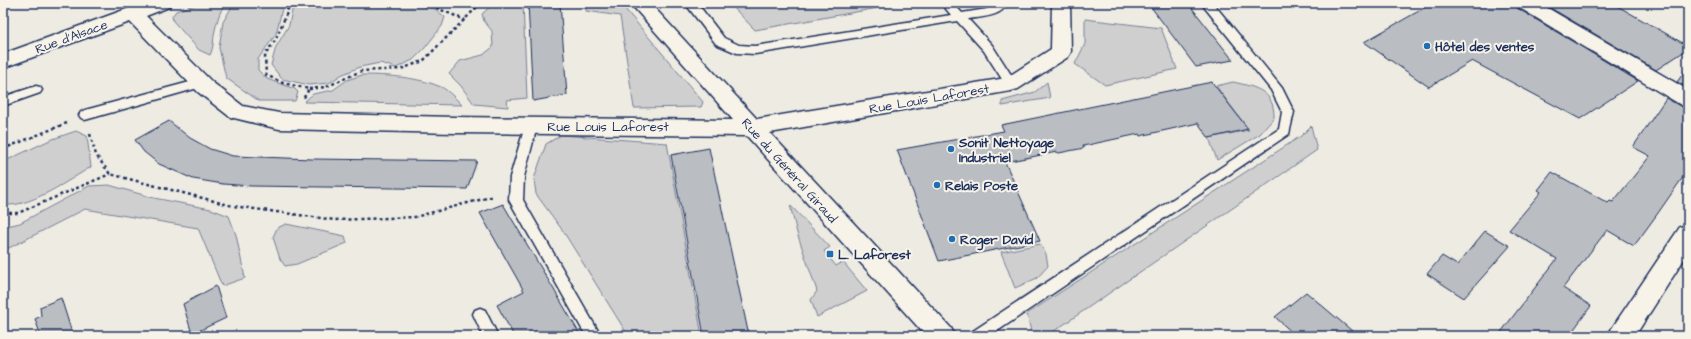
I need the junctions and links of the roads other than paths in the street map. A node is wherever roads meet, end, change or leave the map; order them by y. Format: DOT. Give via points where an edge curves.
graph roads {
  1 [pos="162,3"];
  2 [pos="639,3"];
  3 [pos="691,3"];
  4 [pos="947,3"];
  5 [pos="1000,3"];
  6 [pos="1061,3"];
  7 [pos="1207,3"];
  8 [pos="1526,3"];
  9 [pos="133,14"];
  10 [pos="959,17"];
  11 [pos="3,61"];
  12 [pos="201,83"];
  13 [pos="1011,84"];
  14 [pos="36,90"];
  15 [pos="1688,100"];
  16 [pos="3,102"];
  17 [pos="85,115"];
  18 [pos="526,126"];
  19 [pos="751,128"];
  20 [pos="1688,234"];
  21 [pos="480,314"];
  22 [pos="492,336"];
  23 [pos="594,336"];
  24 [pos="942,336"];
  25 [pos="978,336"];
  26 [pos="1621,336"];
  1 -- 9 [label="street, Rue d'Alsace"];
  2 -- 19 [label="street, Rue du Général Giraud"];
  3 -- 10 [label="lane" via="720,41 737,49 755,50"];
  4 -- 10 [label="lane"];
  5 -- 10 [label="lane" via="1000,6 990,12"];
  6 -- 13 [label="street, Rue Louis Laforest" via="1061,52"];
  7 -- 25 [label="lane" via="1276,88 1288,112 1285,131"];
  8 -- 15 [label="street"];
  9 -- 11 [label="street, Rue d'Alsace"];
  9 -- 12 [label="street, Rue Louis Laforest"];
  10 -- 13 [label="lane" via="988,48"];
  12 -- 17 [label="lane"];
  12 -- 18 [label="street, Rue Louis Laforest" via="237,112 279,121"];
  13 -- 19 [label="street, Rue Louis Laforest"];
  14 -- 16 [label="lane"];
  18 -- 19 [label="street, Rue Louis Laforest"];
  18 -- 23 [label="lane" via="517,177 516,200"];
  19 -- 24 [label="street, Rue du Général Giraud"];
  20 -- 26 [label="street"];
  21 -- 22 [label="lane"];
}
